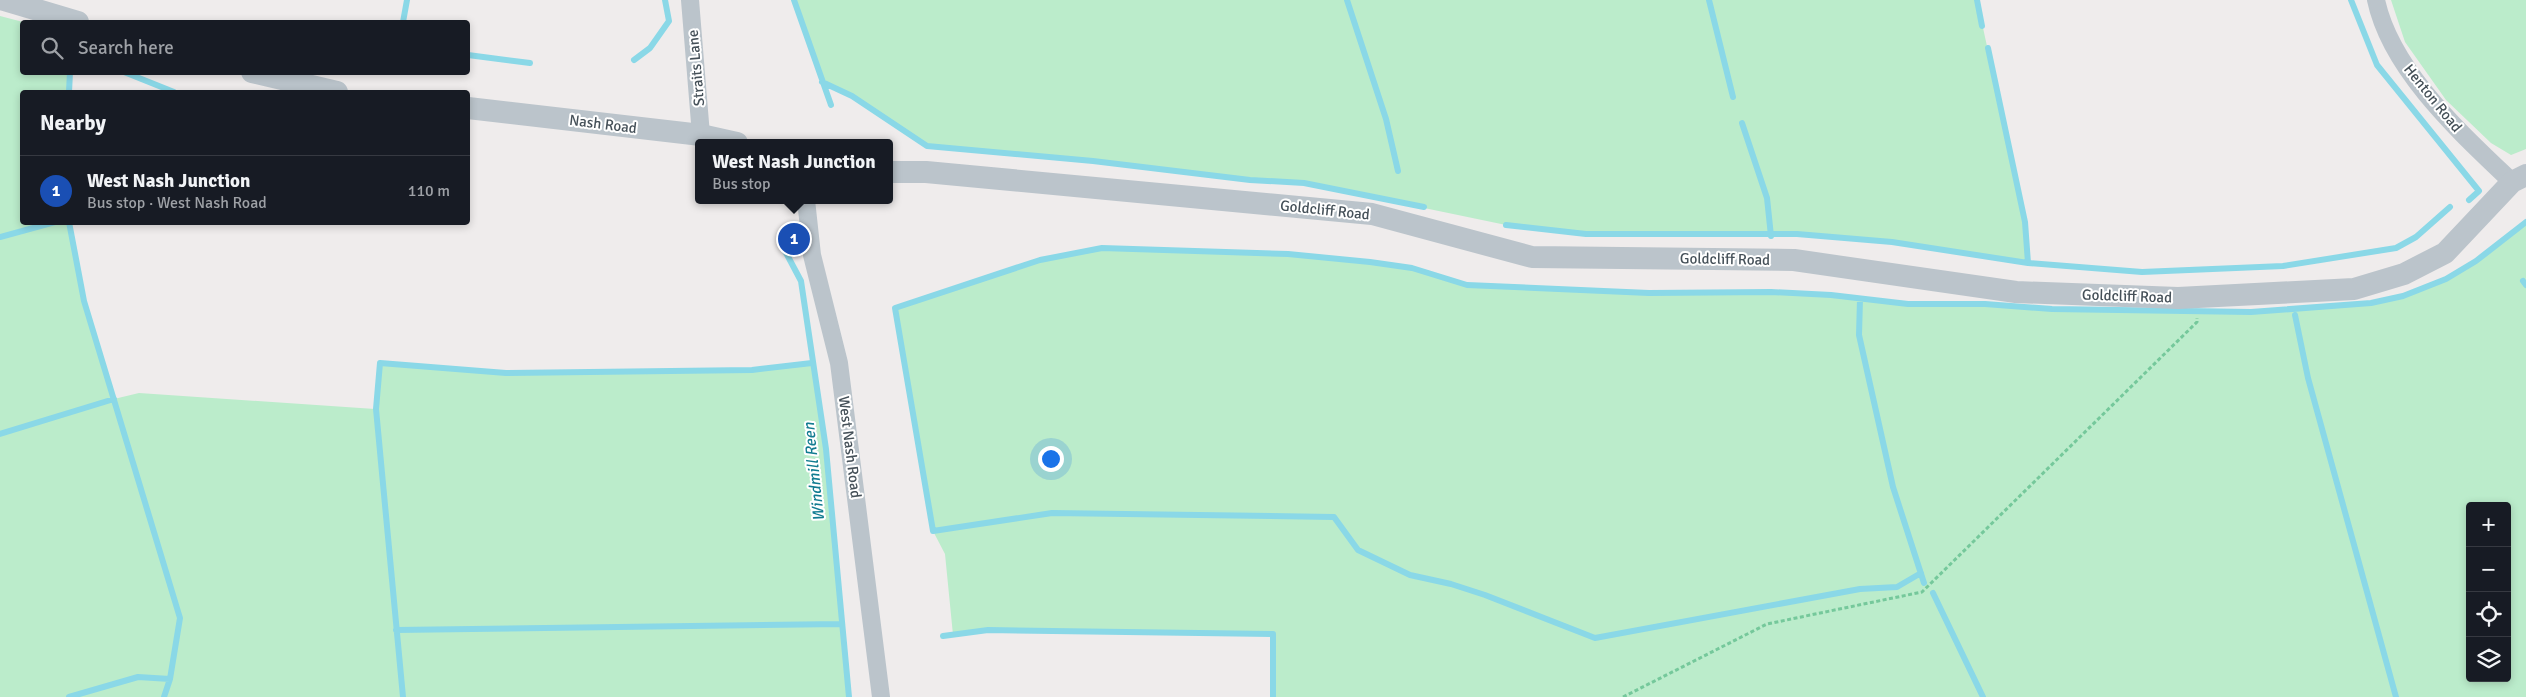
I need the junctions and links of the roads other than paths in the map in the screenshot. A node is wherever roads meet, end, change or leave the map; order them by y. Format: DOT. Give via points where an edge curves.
graph roads {
  1 [pos="4,0"];
  2 [pos="690,0"];
  3 [pos="2376,0"];
  4 [pos="71,20"];
  5 [pos="265,75"];
  6 [pos="328,90"];
  7 [pos="470,108"];
  8 [pos="701,135"];
  9 [pos="720,139"];
  10 [pos="893,172"];
  11 [pos="2519,179"];
  12 [pos="806,204"];
  13 [pos="881,697"];
  1 -- 4 [label="street"];
  2 -- 8 [label="street, Straits Lane"];
  3 -- 11 [label="street, Henton Road" via="2379,15 2402,60 2427,94 2453,125"];
  5 -- 6 [label="street"];
  7 -- 8 [label="street, Nash Road"];
  8 -- 9 [label="street, Nash Road"];
  10 -- 11 [label="street, Goldcliff Road" via="926,172 1372,214 1532,257 1794,260 2016,292 2178,298 2354,288 2404,274 2445,253"];
  12 -- 13 [label="street, West Nash Road" via="812,255 839,363"];
}
